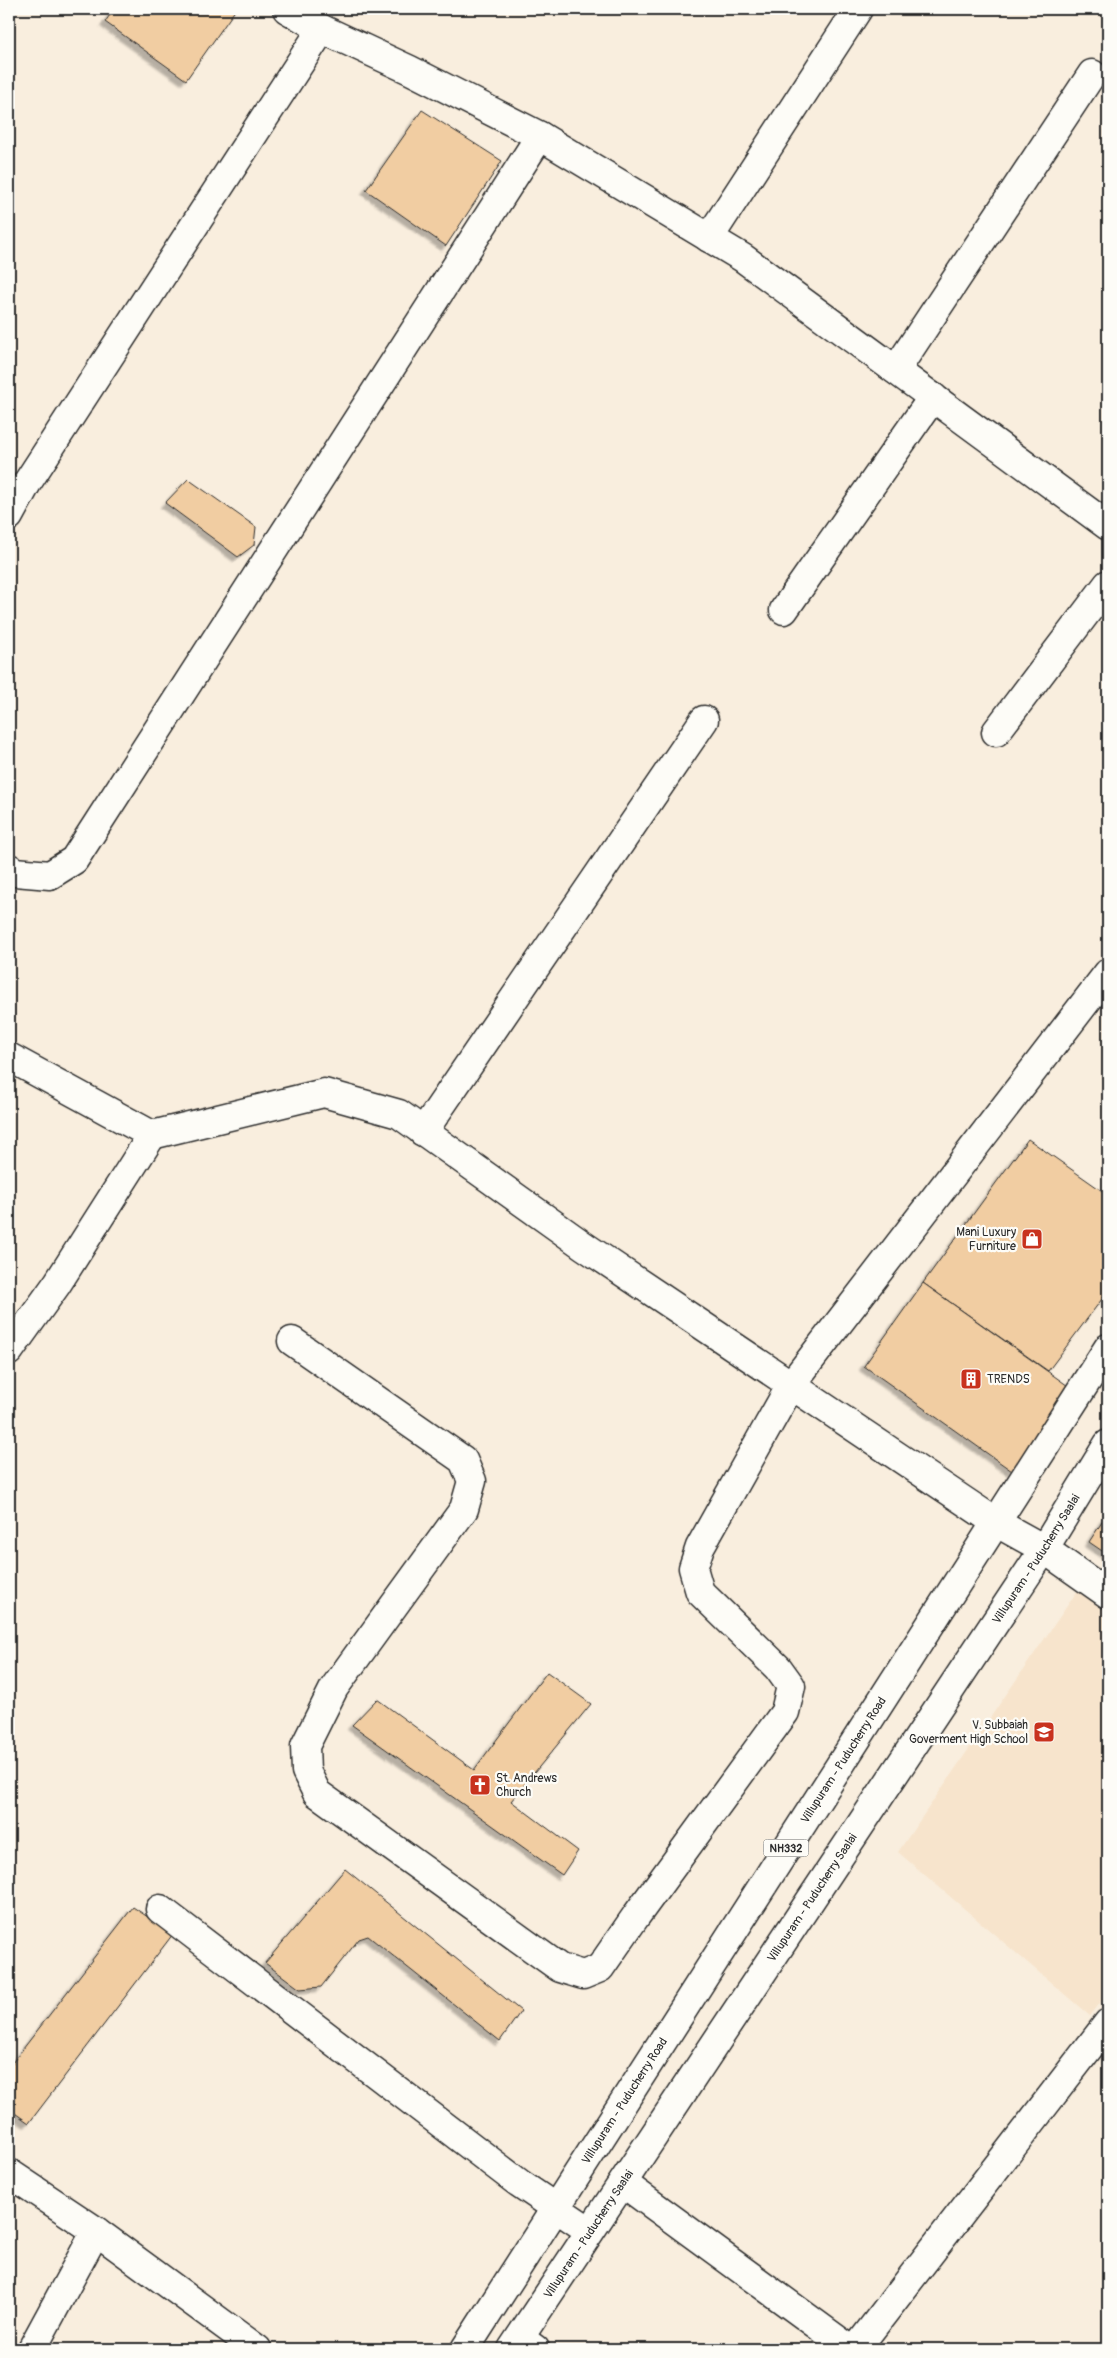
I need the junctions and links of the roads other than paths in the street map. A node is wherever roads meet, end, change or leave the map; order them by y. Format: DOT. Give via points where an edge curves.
graph roads {
  1 [pos="287,9"];
  2 [pos="858,9"];
  3 [pos="322,29"];
  4 [pos="1092,74"];
  5 [pos="540,136"];
  6 [pos="709,238"];
  7 [pos="896,370"];
  8 [pos="933,397"];
  9 [pos="9,516"];
  10 [pos="1108,526"];
  11 [pos="1108,584"];
  12 [pos="784,610"];
  13 [pos="704,720"];
  14 [pos="996,732"];
  15 [pos="9,868"];
  16 [pos="1108,973"];
  17 [pos="9,1057"];
  18 [pos="423,1132"];
  19 [pos="152,1135"];
  20 [pos="292,1342"];
  21 [pos="1108,1348"];
  22 [pos="9,1351"];
  23 [pos="791,1385"];
  24 [pos="1108,1444"];
  25 [pos="997,1523"];
  26 [pos="1044,1549"];
  27 [pos="1108,1594"];
  28 [pos="160,1909"];
  29 [pos="1108,2023"];
  30 [pos="9,2173"];
  31 [pos="623,2183"];
  32 [pos="555,2206"];
  33 [pos="96,2231"];
  34 [pos="590,2231"];
  35 [pos="522,2346"];
  36 [pos="32,2349"];
  37 [pos="257,2349"];
  38 [pos="465,2349"];
  39 [pos="850,2349"];
  40 [pos="856,2349"];
  1 -- 3 [label="main road"];
  2 -- 6 [label="main road"];
  3 -- 5 [label="main road"];
  3 -- 9 [label="main road"];
  4 -- 7 [label="main road"];
  5 -- 6 [label="main road"];
  5 -- 15 [label="main road" via="74,860 50,874 15,872"];
  6 -- 7 [label="main road" via="743,258"];
  7 -- 8 [label="main road"];
  8 -- 10 [label="main road"];
  8 -- 12 [label="main road"];
  11 -- 14 [label="main road"];
  13 -- 18 [label="main road"];
  16 -- 23 [label="main road"];
  17 -- 19 [label="main road"];
  18 -- 19 [label="main road" via="399,1114 324,1093"];
  18 -- 23 [label="main road" via="584,1246"];
  19 -- 22 [label="main road" via="57,1284"];
  20 -- 23 [label="main road" via="463,1460 472,1481 464,1509 334,1688 305,1746 306,1771 317,1793 560,1968 582,1975 600,1968 785,1712 791,1686 778,1668 700,1592 693,1568 700,1546"];
  21 -- 25 [label="main road, Villupuram - Puducherry Road / NH332"];
  23 -- 25 [label="main road"];
  24 -- 26 [label="main road, Villupuram - Puducherry Saalai"];
  25 -- 26 [label="main road"];
  25 -- 32 [label="main road, Villupuram - Puducherry Road / NH332"];
  26 -- 27 [label="main road"];
  26 -- 31 [label="main road, Villupuram - Puducherry Saalai"];
  28 -- 32 [label="main road" via="519,2183"];
  29 -- 40 [label="main road"];
  30 -- 33 [label="main road"];
  31 -- 34 [label="main road, Villupuram - Puducherry Saalai"];
  31 -- 39 [label="main road"];
  32 -- 34 [label="main road"];
  32 -- 38 [label="main road, Villupuram - Puducherry Road / NH332"];
  33 -- 36 [label="main road"];
  33 -- 37 [label="main road"];
  34 -- 35 [label="main road, Villupuram - Puducherry Saalai"];
}
